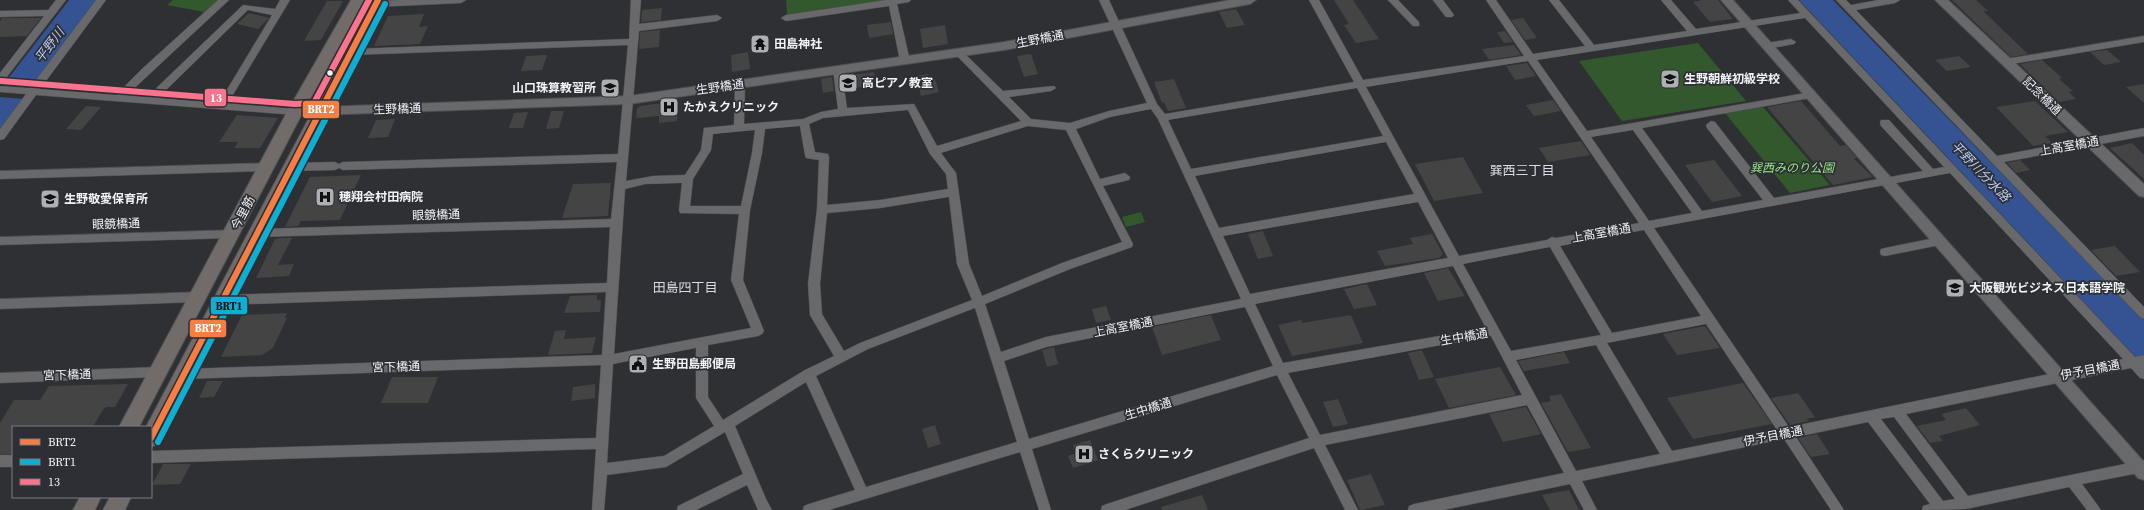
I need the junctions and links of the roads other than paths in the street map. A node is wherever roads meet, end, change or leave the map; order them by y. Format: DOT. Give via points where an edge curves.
graph roads {
  1 [pos="61,0"];
  2 [pos="101,0"];
  3 [pos="224,0"];
  4 [pos="285,0"];
  5 [pos="358,0"];
  6 [pos="461,0"];
  7 [pos="636,0"];
  8 [pos="906,0"];
  9 [pos="1104,0"];
  10 [pos="1250,0"];
  11 [pos="1314,0"];
  12 [pos="1393,0"];
  13 [pos="1438,0"];
  14 [pos="1491,0"];
  15 [pos="1554,0"];
  16 [pos="1666,0"];
  17 [pos="1727,0"];
  18 [pos="1793,0"];
  19 [pos="1840,0"];
  20 [pos="1895,0"];
  21 [pos="1941,0"];
  22 [pos="892,1"];
  23 [pos="377,2"];
  24 [pos="1848,8"];
  25 [pos="51,13"];
  26 [pos="278,13"];
  27 [pos="0,14"];
  28 [pos="1449,15"];
  29 [pos="1807,15"];
  30 [pos="717,18"];
  31 [pos="786,18"];
  32 [pos="1117,24"];
  33 [pos="1416,24"];
  34 [pos="1748,24"];
  35 [pos="634,28"];
  36 [pos="1693,32"];
  37 [pos="2144,39"];
  38 [pos="633,42"];
  39 [pos="1791,42"];
  40 [pos="1767,46"];
  41 [pos="1592,49"];
  42 [pos="351,52"];
  43 [pos="959,53"];
  44 [pos="1531,58"];
  45 [pos="905,61"];
  46 [pos="2006,62"];
  47 [pos="838,70"];
  48 [pos="0,80"];
  49 [pos="740,84"];
  50 [pos="1361,84"];
  51 [pos="1051,88"];
  52 [pos="0,89"];
  53 [pos="32,91"];
  54 [pos="1002,95"];
  55 [pos="1811,95"];
  56 [pos="118,98"];
  57 [pos="150,100"];
  58 [pos="629,100"];
  59 [pos="1153,105"];
  60 [pos="222,106"];
  61 [pos="295,112"];
  62 [pos="319,112"];
  63 [pos="843,112"];
  64 [pos="1162,118"];
  65 [pos="804,122"];
  66 [pos="1028,122"];
  67 [pos="1885,123"];
  68 [pos="1711,125"];
  69 [pos="760,126"];
  70 [pos="1635,126"];
  71 [pos="1070,127"];
  72 [pos="739,128"];
  73 [pos="2144,132"];
  74 [pos="1584,135"];
  75 [pos="0,136"];
  76 [pos="1390,138"];
  77 [pos="2091,142"];
  78 [pos="934,151"];
  79 [pos="623,158"];
  80 [pos="1994,160"];
  81 [pos="267,167"];
  82 [pos="290,167"];
  83 [pos="1953,169"];
  84 [pos="1931,173"];
  85 [pos="1187,174"];
  86 [pos="0,175"];
  87 [pos="1125,177"];
  88 [pos="688,179"];
  89 [pos="1886,181"];
  90 [pos="1098,184"];
  91 [pos="620,187"];
  92 [pos="954,192"];
  93 [pos="2144,192"];
  94 [pos="1422,197"];
  95 [pos="1772,202"];
  96 [pos="822,209"];
  97 [pos="745,210"];
  98 [pos="1699,216"];
  99 [pos="616,223"];
  100 [pos="1646,225"];
  101 [pos="257,233"];
  102 [pos="1216,233"];
  103 [pos="232,234"];
  104 [pos="0,240"];
  105 [pos="1552,242"];
  106 [pos="1940,242"];
  107 [pos="1885,252"];
  108 [pos="1456,259"];
  109 [pos="611,288"];
  110 [pos="198,297"];
  111 [pos="222,300"];
  112 [pos="1249,300"];
  113 [pos="979,302"];
  114 [pos="0,304"];
  115 [pos="2144,314"];
  116 [pos="1709,319"];
  117 [pos="1494,332"];
  118 [pos="1604,339"];
  119 [pos="702,342"];
  120 [pos="841,357"];
  121 [pos="1507,357"];
  122 [pos="998,358"];
  123 [pos="607,360"];
  124 [pos="2138,361"];
  125 [pos="1280,369"];
  126 [pos="159,372"];
  127 [pos="184,374"];
  128 [pos="809,374"];
  129 [pos="2144,374"];
  130 [pos="2059,376"];
  131 [pos="0,378"];
  132 [pos="1530,399"];
  133 [pos="1896,410"];
  134 [pos="1872,416"];
  135 [pos="130,426"];
  136 [pos="725,426"];
  137 [pos="1786,433"];
  138 [pos="152,436"];
  139 [pos="1317,441"];
  140 [pos="602,444"];
  141 [pos="1024,446"];
  142 [pos="152,457"];
  143 [pos="1669,457"];
  144 [pos="12,460"];
  145 [pos="0,461"];
  146 [pos="2142,469"];
  147 [pos="600,470"];
  148 [pos="1573,476"];
  149 [pos="750,477"];
  150 [pos="2072,481"];
  151 [pos="863,494"];
  152 [pos="90,498"];
  153 [pos="120,498"];
  154 [pos="1966,503"];
  155 [pos="1934,509"];
  156 [pos="84,510"];
  157 [pos="114,510"];
  158 [pos="598,510"];
  159 [pos="683,510"];
  160 [pos="766,510"];
  161 [pos="809,510"];
  162 [pos="1045,510"];
  163 [pos="1108,510"];
  164 [pos="1352,510"];
  165 [pos="1414,510"];
  166 [pos="1591,510"];
  167 [pos="1838,510"];
  168 [pos="2095,510"];
  1 -- 25 [label="street"];
  2 -- 53 [label="street"];
  3 -- 56 [label="street"];
  4 -- 26 [label="street"];
  5 -- 61 [label="main road, 今里筋"];
  6 -- 23 [label="street"];
  7 -- 35 [label="street"];
  8 -- 22 [label="street"];
  9 -- 32 [label="street"];
  10 -- 32 [label="street, 生野橋通"];
  11 -- 50 [label="street"];
  12 -- 33 [label="street"];
  13 -- 28 [label="street"];
  14 -- 44 [label="street"];
  15 -- 41 [label="street"];
  16 -- 36 [label="street"];
  17 -- 34 [label="street"];
  18 -- 29 [label="street"];
  19 -- 24 [label="street"];
  20 -- 24 [label="street"];
  21 -- 46 [label="street, 記念橋通"];
  22 -- 31 [label="street"];
  22 -- 45 [label="street"];
  23 -- 42 [label="main road, 今里筋"];
  24 -- 80 [label="street"];
  25 -- 27 [label="street"];
  25 -- 48 [label="street"];
  26 -- 57 [label="street" via="246,8"];
  26 -- 60 [label="street"];
  29 -- 34 [label="street"];
  29 -- 83 [label="street"];
  30 -- 35 [label="street"];
  32 -- 43 [label="street, 生野橋通"];
  32 -- 59 [label="street"];
  34 -- 36 [label="street"];
  34 -- 40 [label="street"];
  35 -- 38 [label="street"];
  36 -- 41 [label="street"];
  37 -- 46 [label="street"];
  38 -- 42 [label="street"];
  38 -- 58 [label="street"];
  39 -- 40 [label="street"];
  40 -- 55 [label="street"];
  41 -- 44 [label="street"];
  42 -- 62 [label="main road, 今里筋"];
  43 -- 45 [label="street, 生野橋通"];
  43 -- 54 [label="street"];
  44 -- 50 [label="street"];
  44 -- 74 [label="street"];
  45 -- 47 [label="street, 生野橋通"];
  46 -- 77 [label="street, 記念橋通"];
  47 -- 49 [label="street, 生野橋通"];
  47 -- 63 [label="street"];
  49 -- 58 [label="street, 生野橋通"];
  49 -- 72 [label="street"];
  50 -- 64 [label="street"];
  50 -- 76 [label="street"];
  51 -- 54 [label="street"];
  52 -- 53 [label="street"];
  53 -- 56 [label="street"];
  53 -- 75 [label="street"];
  54 -- 66 [label="street"];
  55 -- 70 [label="street"];
  55 -- 89 [label="street"];
  56 -- 57 [label="street"];
  57 -- 60 [label="street"];
  58 -- 62 [label="street, 生野橋通"];
  58 -- 79 [label="street"];
  59 -- 64 [label="street"];
  59 -- 71 [label="street" via="1109,114"];
  60 -- 61 [label="street"];
  61 -- 62 [label="street"];
  61 -- 81 [label="main road, 今里筋"];
  62 -- 82 [label="main road, 今里筋"];
  63 -- 65 [label="street"];
  63 -- 78 [label="street" via="911,106"];
  64 -- 85 [label="street"];
  65 -- 69 [label="street"];
  65 -- 96 [label="street" via="810,155 824,157"];
  66 -- 71 [label="street"];
  66 -- 78 [label="street"];
  67 -- 84 [label="street"];
  68 -- 95 [label="street"];
  69 -- 72 [label="street"];
  69 -- 97 [label="street"];
  70 -- 74 [label="street"];
  70 -- 98 [label="street"];
  71 -- 90 [label="street"];
  72 -- 88 [label="street" via="708,131 706,150"];
  73 -- 77 [label="street, 上高室橋通"];
  74 -- 100 [label="street"];
  76 -- 85 [label="street"];
  76 -- 94 [label="street"];
  77 -- 80 [label="street, 上高室橋通"];
  77 -- 93 [label="street, 記念橋通"];
  78 -- 92 [label="street" via="950,174"];
  79 -- 82 [label="street"];
  79 -- 91 [label="street"];
  80 -- 115 [label="street"];
  81 -- 86 [label="street"];
  81 -- 103 [label="main road, 今里筋"];
  82 -- 101 [label="main road, 今里筋"];
  83 -- 84 [label="street, 上高室橋通"];
  83 -- 124 [label="street"];
  84 -- 89 [label="street, 上高室橋通"];
  85 -- 102 [label="street"];
  87 -- 90 [label="street"];
  88 -- 91 [label="street" via="628,183"];
  88 -- 97 [label="street" via="684,210"];
  89 -- 95 [label="street, 上高室橋通"];
  89 -- 106 [label="street"];
  90 -- 113 [label="street" via="1128,244"];
  91 -- 99 [label="street"];
  92 -- 96 [label="street" via="880,204"];
  92 -- 113 [label="street" via="963,264"];
  94 -- 102 [label="street"];
  94 -- 108 [label="street"];
  95 -- 98 [label="street, 上高室橋通"];
  96 -- 120 [label="street" via="814,284 816,315"];
  97 -- 119 [label="street, 宮下橋通" via="737,280 758,331"];
  98 -- 100 [label="street, 上高室橋通"];
  99 -- 101 [label="street, 眼鏡橋通"];
  99 -- 109 [label="street"];
  100 -- 105 [label="street, 上高室橋通"];
  100 -- 116 [label="street"];
  101 -- 111 [label="main road, 今里筋"];
  102 -- 112 [label="street"];
  103 -- 104 [label="street, 眼鏡橋通"];
  103 -- 110 [label="main road, 今里筋"];
  105 -- 108 [label="street, 上高室橋通"];
  105 -- 118 [label="street"];
  106 -- 107 [label="street"];
  106 -- 130 [label="street"];
  108 -- 112 [label="street, 上高室橋通"];
  108 -- 117 [label="street"];
  109 -- 111 [label="street"];
  109 -- 123 [label="street"];
  110 -- 114 [label="street"];
  110 -- 126 [label="main road, 今里筋"];
  111 -- 127 [label="main road, 今里筋"];
  112 -- 122 [label="street, 上高室橋通" via="1046,342"];
  112 -- 125 [label="street"];
  113 -- 120 [label="street"];
  113 -- 122 [label="street"];
  116 -- 118 [label="street"];
  116 -- 137 [label="street"];
  117 -- 121 [label="street"];
  117 -- 125 [label="street, 生中橋通"];
  118 -- 121 [label="street"];
  118 -- 143 [label="street"];
  119 -- 123 [label="street, 宮下橋通"];
  119 -- 136 [label="street" via="702,398"];
  120 -- 128 [label="street"];
  121 -- 132 [label="street"];
  122 -- 141 [label="street"];
  123 -- 127 [label="street, 宮下橋通"];
  123 -- 140 [label="street"];
  124 -- 129 [label="street"];
  124 -- 130 [label="street, 伊予目橋通"];
  125 -- 139 [label="street"];
  125 -- 141 [label="street, 生中橋通"];
  126 -- 131 [label="street, 宮下橋通"];
  126 -- 135 [label="main road, 今里筋"];
  127 -- 138 [label="main road, 今里筋"];
  128 -- 136 [label="street"];
  128 -- 151 [label="street"];
  130 -- 133 [label="street, 伊予目橋通"];
  130 -- 146 [label="street"];
  132 -- 139 [label="street"];
  132 -- 148 [label="street"];
  133 -- 134 [label="street, 伊予目橋通"];
  133 -- 154 [label="street"];
  134 -- 137 [label="street, 伊予目橋通"];
  134 -- 155 [label="street"];
  136 -- 147 [label="street" via="666,461"];
  136 -- 149 [label="street"];
  137 -- 143 [label="street, 伊予目橋通"];
  137 -- 167 [label="street"];
  139 -- 163 [label="street"];
  139 -- 164 [label="street"];
  140 -- 142 [label="street"];
  140 -- 147 [label="street"];
  141 -- 151 [label="street, 生中橋通"];
  141 -- 162 [label="street"];
  143 -- 148 [label="street, 伊予目橋通"];
  144 -- 145 [label="street"];
  146 -- 150 [label="street"];
  147 -- 158 [label="street"];
  148 -- 165 [label="street, 伊予目橋通"];
  148 -- 166 [label="street"];
  149 -- 159 [label="street"];
  149 -- 160 [label="street"];
  150 -- 154 [label="street"];
  150 -- 168 [label="street"];
  151 -- 161 [label="street, 生中橋通"];
  152 -- 156 [label="main road"];
  153 -- 157 [label="main road"];
  154 -- 155 [label="street"];
}
